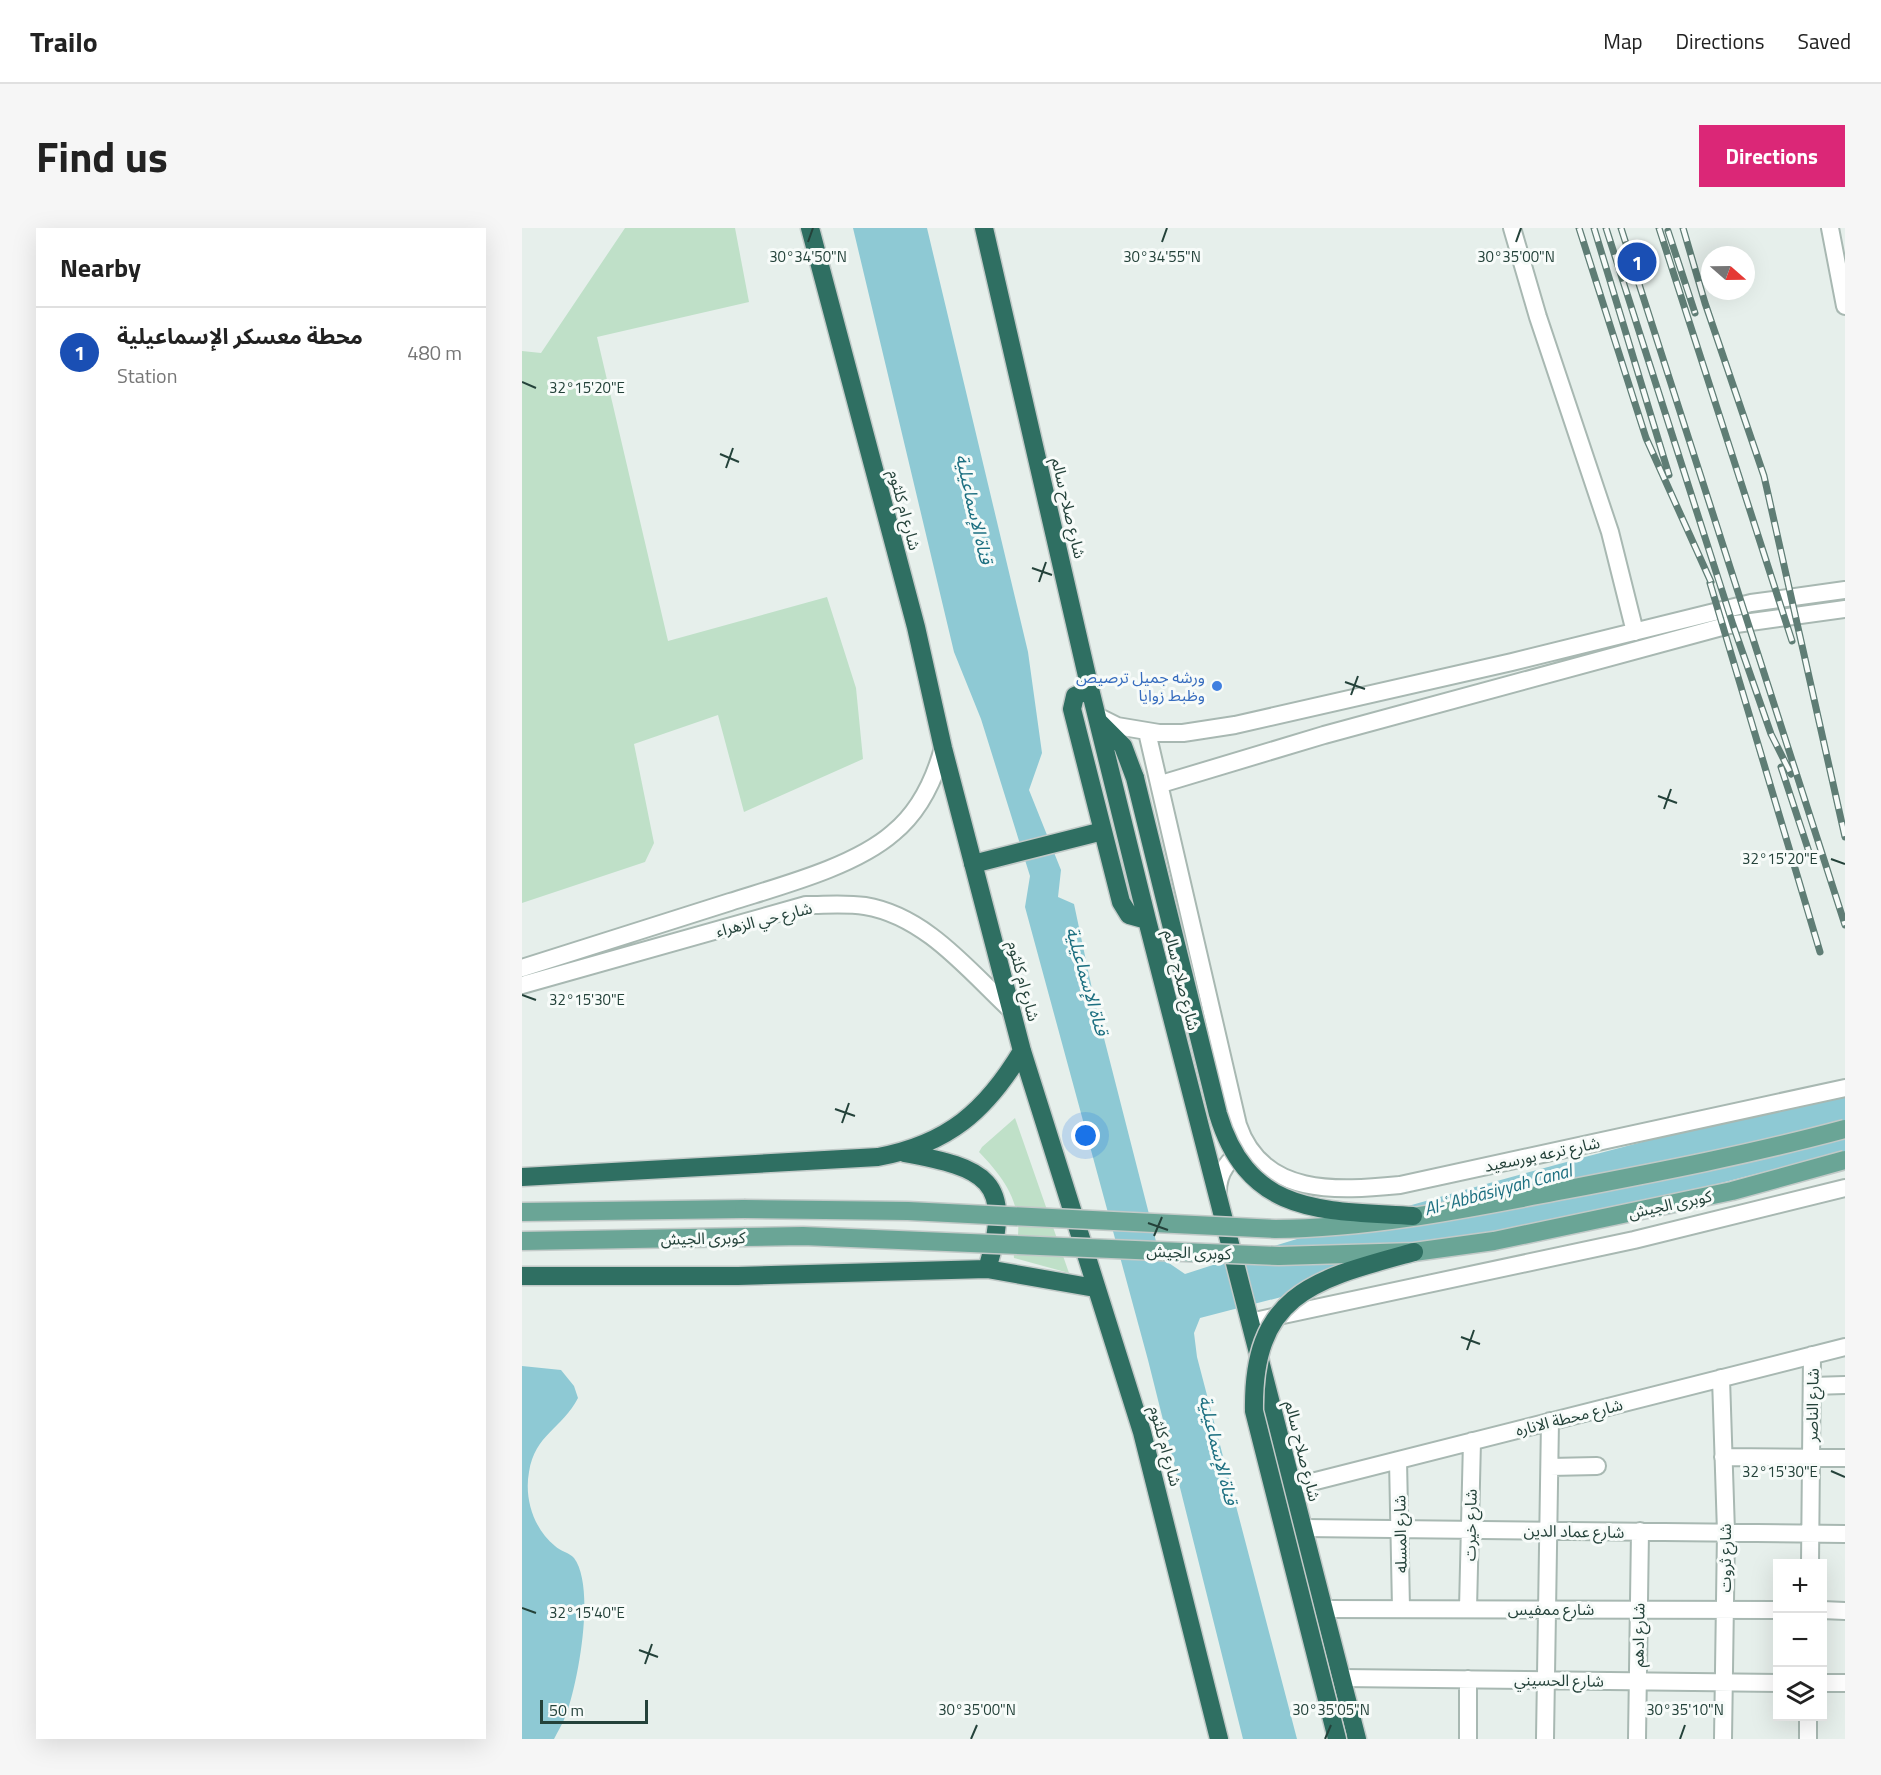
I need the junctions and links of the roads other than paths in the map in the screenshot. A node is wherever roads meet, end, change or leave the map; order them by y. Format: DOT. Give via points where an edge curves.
graph roads {
  1 [pos="810,228"];
  2 [pos="984,228"];
  3 [pos="1512,228"];
  4 [pos="1830,228"];
  5 [pos="1845,306"];
  6 [pos="1845,590"];
  7 [pos="1845,609"];
  8 [pos="1635,632"];
  9 [pos="1566,649"];
  10 [pos="1570,667"];
  11 [pos="1090,689"];
  12 [pos="1316,708"];
  13 [pos="1098,719"];
  14 [pos="1147,732"];
  15 [pos="1324,735"];
  16 [pos="943,748"];
  17 [pos="1161,784"];
  18 [pos="1103,831"];
  19 [pos="973,864"];
  20 [pos="799,880"];
  21 [pos="806,905"];
  22 [pos="1147,920"];
  23 [pos="522,968"];
  24 [pos="522,985"];
  25 [pos="1012,1011"];
  26 [pos="1022,1051"];
  27 [pos="1845,1088"];
  28 [pos="1845,1130"];
  29 [pos="1248,1148"];
  30 [pos="902,1153"];
  31 [pos="1845,1160"];
  32 [pos="522,1176"];
  33 [pos="1845,1188"];
  34 [pos="1219,1198"];
  35 [pos="522,1212"];
  36 [pos="1413,1216"];
  37 [pos="522,1241"];
  38 [pos="1414,1252"];
  39 [pos="987,1269"];
  40 [pos="522,1276"];
  41 [pos="1095,1288"];
  42 [pos="1250,1322"];
  43 [pos="1845,1347"];
  44 [pos="1812,1355"];
  45 [pos="1721,1378"];
  46 [pos="1845,1385"];
  47 [pos="1812,1386"];
  48 [pos="1550,1421"];
  49 [pos="1472,1441"];
  50 [pos="1723,1457"];
  51 [pos="1811,1457"];
  52 [pos="1845,1458"];
  53 [pos="1398,1460"];
  54 [pos="1597,1466"];
  55 [pos="1550,1467"];
  56 [pos="1292,1487"];
  57 [pos="1303,1528"];
  58 [pos="1399,1529"];
  59 [pos="1470,1530"];
  60 [pos="1549,1530"];
  61 [pos="1640,1532"];
  62 [pos="1726,1532"];
  63 [pos="1810,1533"];
  64 [pos="1845,1534"];
  65 [pos="1810,1559"];
  66 [pos="1401,1608"];
  67 [pos="1324,1609"];
  68 [pos="1468,1609"];
  69 [pos="1548,1609"];
  70 [pos="1639,1610"];
  71 [pos="1725,1610"];
  72 [pos="1773,1610"];
  73 [pos="1827,1610"];
  74 [pos="1845,1611"];
  75 [pos="1341,1678"];
  76 [pos="1468,1679"];
  77 [pos="1546,1680"];
  78 [pos="1638,1681"];
  79 [pos="1724,1682"];
  80 [pos="1773,1683"];
  81 [pos="1827,1683"];
  82 [pos="1845,1683"];
  83 [pos="1808,1721"];
  84 [pos="1219,1739"];
  85 [pos="1337,1739"];
  86 [pos="1357,1739"];
  87 [pos="1468,1739"];
  88 [pos="1545,1739"];
  89 [pos="1636,1739"];
  90 [pos="1723,1739"];
  91 [pos="1808,1739"];
  1 -- 16 [label="highway, شارع ام كلثوم" via="916,627"];
  2 -- 11 [label="highway, شارع صلاح سالم"];
  3 -- 8 [label="street" via="1610,532"];
  4 -- 5 [label="street"];
  6 -- 8 [label="street" via="1751,603"];
  7 -- 10 [label="street" via="1733,625"];
  8 -- 9 [label="street"];
  9 -- 10 [label="street"];
  9 -- 12 [label="street"];
  10 -- 15 [label="street"];
  11 -- 13 [label="highway, شارع صلاح سالم"];
  11 -- 18 [label="highway" via="1075,696 1071,705"];
  12 -- 14 [label="street" via="1205,730"];
  12 -- 15 [label="street"];
  13 -- 14 [label="street"];
  13 -- 22 [label="highway, شارع صلاح سالم"];
  13 -- 36 [label="highway, bridge" via="1123,746 1135,778 1218,1114 1238,1160 1267,1188 1296,1204"];
  14 -- 17 [label="street"];
  15 -- 17 [label="street"];
  16 -- 19 [label="highway, شارع ام كلثوم"];
  16 -- 20 [label="street, شارع حي الزهراء" via="926,795 893,834 872,848"];
  17 -- 29 [label="street" via="1238,1125"];
  18 -- 19 [label="highway"];
  18 -- 22 [label="highway" via="1123,907 1129,915"];
  19 -- 25 [label="highway, شارع ام كلثوم"];
  20 -- 21 [label="street"];
  20 -- 23 [label="street, شارع حي الزهراء"];
  21 -- 24 [label="street, شارع حي الزهراء"];
  21 -- 25 [label="street, شارع حي الزهراء" via="868,906 907,920 941,945"];
  22 -- 34 [label="highway, شارع صلاح سالم"];
  25 -- 26 [label="highway, شارع ام كلثوم"];
  26 -- 30 [label="highway" via="1001,1085 974,1112 942,1136"];
  26 -- 41 [label="highway, شارع ام كلثوم"];
  27 -- 29 [label="street, شارع ترعه بورسعيد" via="1446,1175 1367,1188 1307,1186 1267,1168"];
  28 -- 36 [label="main road, كوبرى الجيش, bridge" via="1720,1160"];
  29 -- 34 [label="street" via="1225,1167 1219,1182"];
  30 -- 32 [label="highway" via="707,1168"];
  30 -- 39 [label="highway" via="964,1166 985,1180 994,1193 998,1211"];
  31 -- 38 [label="main road, كوبرى الجيش, bridge" via="1773,1181 1664,1205 1476,1245"];
  33 -- 42 [label="street" via="1634,1240"];
  34 -- 42 [label="highway, شارع صلاح سالم"];
  35 -- 36 [label="main road, كوبرى الجيش, bridge" via="908,1211 1275,1229 1352,1226"];
  37 -- 38 [label="main road, كوبرى الجيش, bridge" via="803,1236 1280,1256"];
  38 -- 85 [label="highway, bridge" via="1340,1273 1302,1293 1272,1325 1255,1373 1254,1411"];
  39 -- 40 [label="highway" via="738,1276"];
  39 -- 41 [label="highway"];
  41 -- 84 [label="highway, شارع ام كلثوم" via="1145,1442"];
  42 -- 56 [label="highway, شارع صلاح سالم"];
  43 -- 44 [label="street, شارع محطة الاناره"];
  44 -- 45 [label="street, شارع محطة الاناره"];
  44 -- 47 [label="street, شارع الناصر"];
  45 -- 48 [label="street, شارع محطة الاناره"];
  45 -- 50 [label="street, شارع ثروت"];
  46 -- 47 [label="street"];
  47 -- 51 [label="street, شارع الناصر"];
  48 -- 49 [label="street, شارع محطة الاناره"];
  48 -- 55 [label="street"];
  49 -- 53 [label="street, شارع محطة الاناره"];
  49 -- 59 [label="street, شارع خيرت"];
  50 -- 51 [label="street"];
  50 -- 62 [label="street, شارع ثروت"];
  51 -- 52 [label="street"];
  51 -- 63 [label="street, شارع الناصر"];
  53 -- 56 [label="street, شارع محطة الاناره"];
  53 -- 58 [label="street, شارع المسله"];
  54 -- 55 [label="street"];
  55 -- 60 [label="street"];
  56 -- 57 [label="highway, شارع صلاح سالم"];
  57 -- 58 [label="street, شارع عماد الدين"];
  57 -- 67 [label="highway, شارع صلاح سالم"];
  58 -- 59 [label="street, شارع عماد الدين"];
  58 -- 66 [label="street, شارع المسله"];
  59 -- 60 [label="street, شارع عماد الدين"];
  59 -- 68 [label="street, شارع خيرت"];
  60 -- 61 [label="street, شارع عماد الدين"];
  60 -- 69 [label="street"];
  61 -- 62 [label="street, شارع عماد الدين"];
  61 -- 70 [label="street, شارع ادهم"];
  62 -- 63 [label="street, شارع عماد الدين"];
  62 -- 71 [label="street, شارع ثروت"];
  63 -- 64 [label="street, شارع عماد الدين"];
  63 -- 65 [label="street, شارع الناصر"];
  66 -- 67 [label="street, شارع ممفيس"];
  66 -- 68 [label="street, شارع ممفيس"];
  67 -- 75 [label="highway, شارع صلاح سالم"];
  68 -- 69 [label="street, شارع ممفيس"];
  69 -- 70 [label="street, شارع ممفيس"];
  69 -- 77 [label="street"];
  70 -- 71 [label="street, شارع ممفيس"];
  70 -- 78 [label="street, شارع ادهم"];
  71 -- 72 [label="street, شارع ممفيس"];
  71 -- 79 [label="street, شارع ثروت"];
  73 -- 74 [label="street"];
  75 -- 76 [label="street, شارع الحسيني"];
  75 -- 86 [label="highway, شارع صلاح سالم"];
  76 -- 77 [label="street, شارع الحسيني"];
  76 -- 87 [label="street"];
  77 -- 78 [label="street, شارع الحسيني"];
  77 -- 88 [label="street"];
  78 -- 79 [label="street, شارع الحسيني"];
  78 -- 89 [label="street, شارع ادهم"];
  79 -- 80 [label="street, شارع الحسيني"];
  79 -- 90 [label="street, شارع ثروت"];
  81 -- 82 [label="street"];
  83 -- 91 [label="street"];
}
